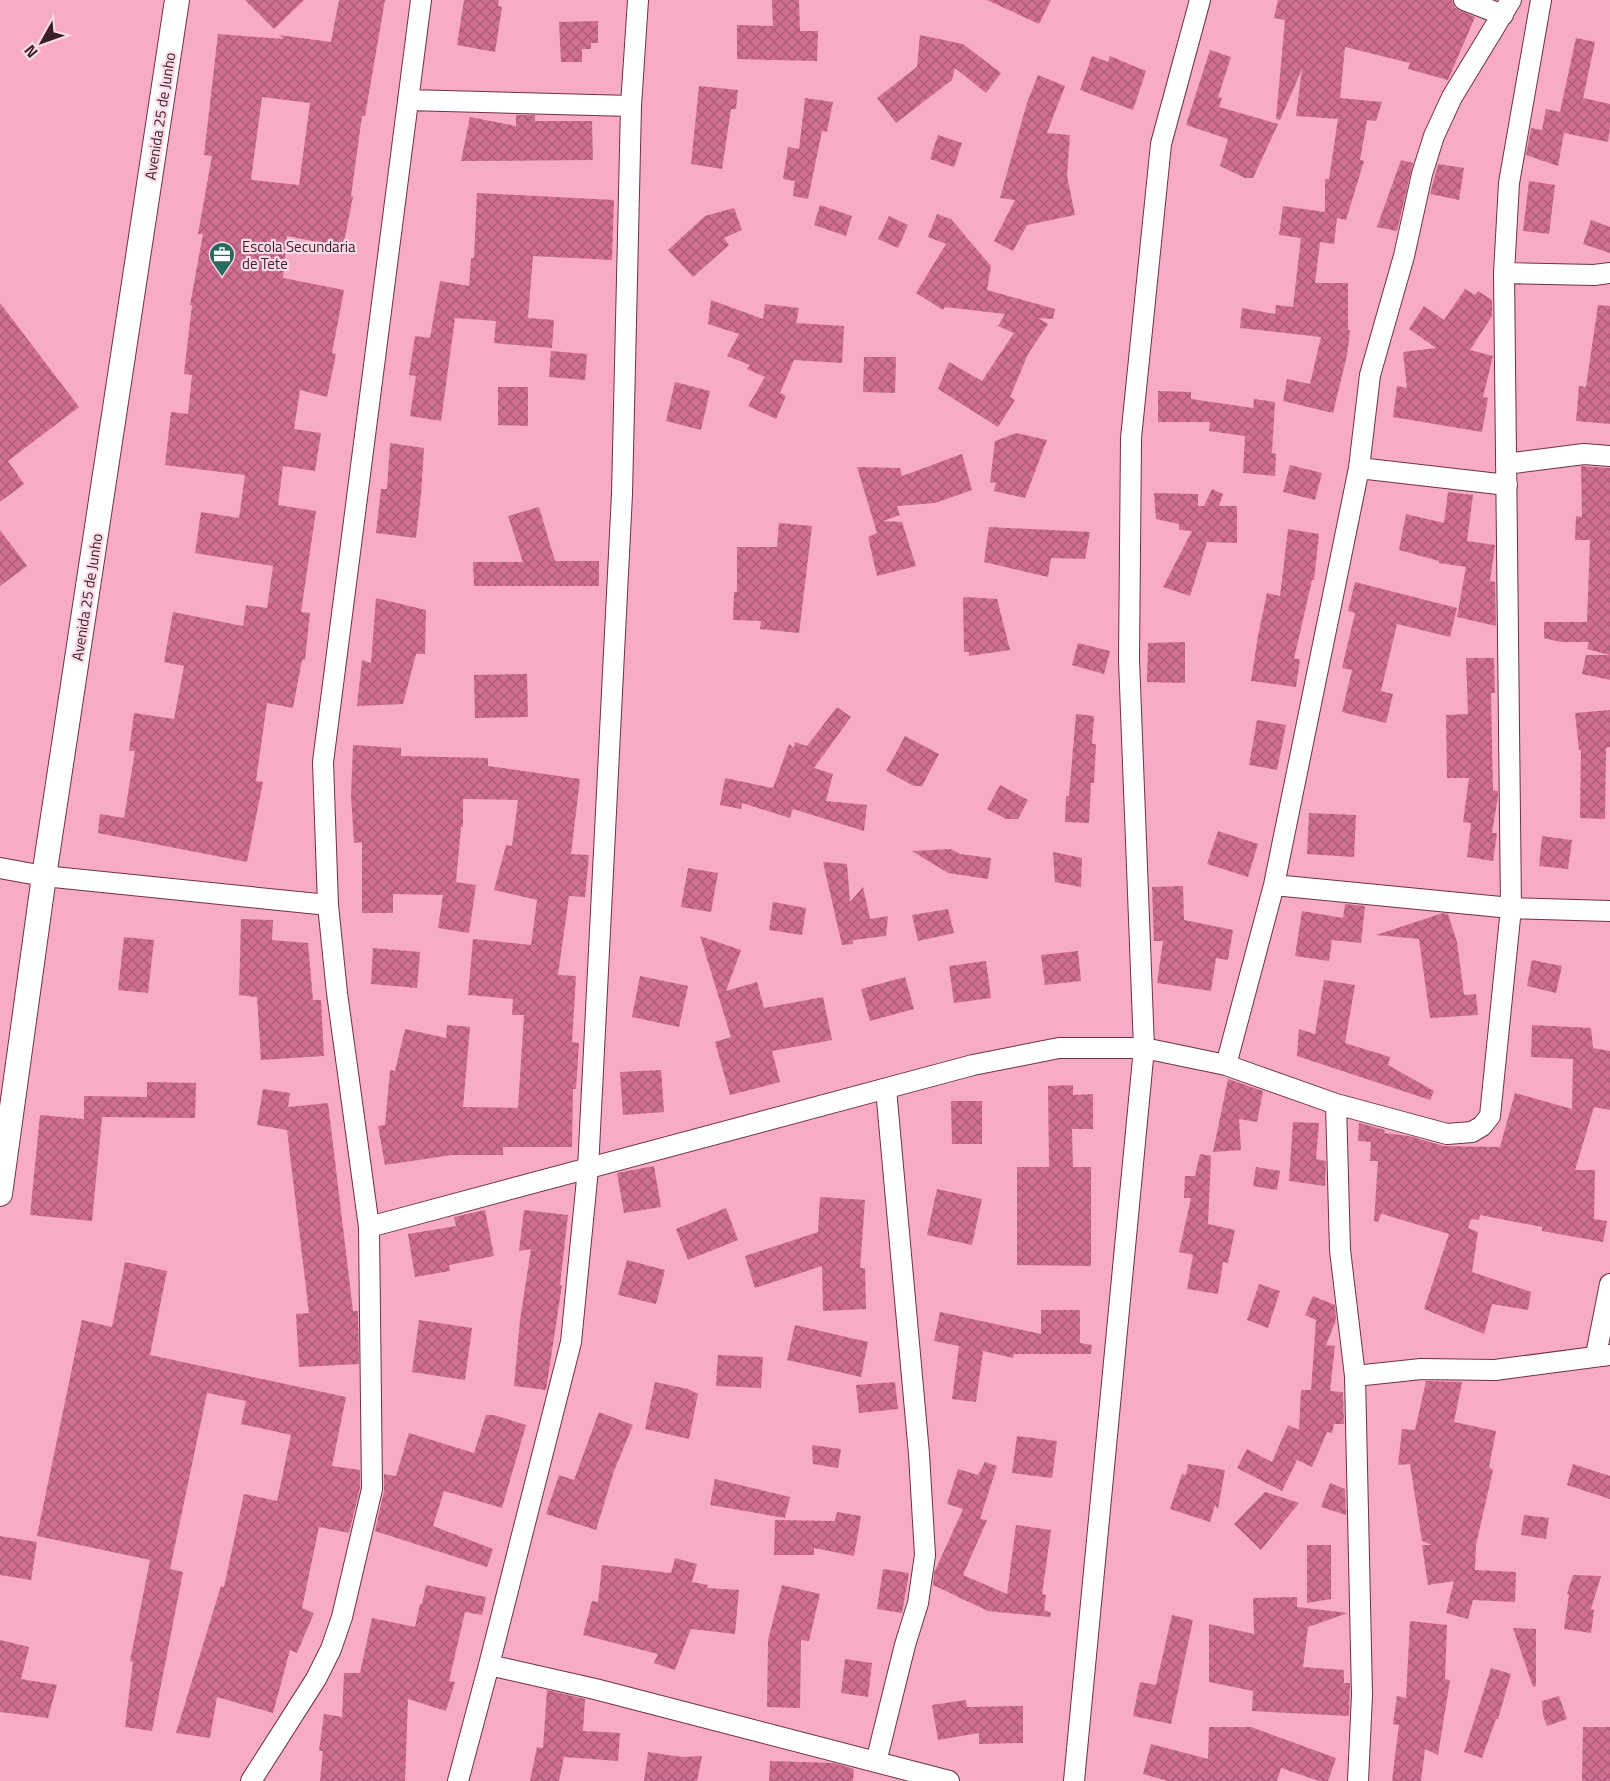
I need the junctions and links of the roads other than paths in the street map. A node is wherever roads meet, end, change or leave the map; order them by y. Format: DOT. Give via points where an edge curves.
graph roads {
  1 [pos="177,0"];
  2 [pos="421,0"];
  3 [pos="638,0"];
  4 [pos="1200,0"];
  5 [pos="1464,0"];
  6 [pos="1541,0"];
  7 [pos="1507,7"];
  8 [pos="408,100"];
  9 [pos="631,106"];
  10 [pos="1504,273"];
  11 [pos="1610,273"];
  12 [pos="1610,456"];
  13 [pos="1506,464"];
  14 [pos="1359,468"];
  15 [pos="1508,485"];
  16 [pos="0,868"];
  17 [pos="45,876"];
  18 [pos="1274,885"];
  19 [pos="328,905"];
  20 [pos="1511,908"];
  21 [pos="1610,911"];
  22 [pos="1144,1048"];
  23 [pos="1226,1065"];
  24 [pos="886,1089"];
  25 [pos="1336,1104"];
  26 [pos="588,1169"];
  27 [pos="0,1194"];
  28 [pos="369,1227"];
  29 [pos="1610,1284"];
  30 [pos="1603,1355"];
  31 [pos="1355,1376"];
  32 [pos="489,1665"];
  33 [pos="876,1762"];
  34 [pos="251,1781"];
  35 [pos="458,1781"];
  36 [pos="949,1781"];
  37 [pos="1074,1781"];
  38 [pos="1358,1781"];
  1 -- 17 [label="street, Avenida 25 de Junho"];
  2 -- 8 [label="street"];
  3 -- 9 [label="street"];
  4 -- 22 [label="street" via="1161,144 1131,438 1129,660"];
  5 -- 7 [label="street"];
  6 -- 10 [label="street" via="1509,183"];
  7 -- 14 [label="street" via="1452,98 1434,136 1370,375"];
  8 -- 9 [label="street"];
  8 -- 19 [label="street" via="323,762"];
  9 -- 26 [label="street" via="622,494"];
  10 -- 11 [label="street"];
  10 -- 13 [label="street"];
  12 -- 13 [label="street" via="1584,454"];
  13 -- 15 [label="street"];
  14 -- 15 [label="street"];
  14 -- 18 [label="street"];
  15 -- 20 [label="street"];
  16 -- 17 [label="street"];
  17 -- 19 [label="street"];
  17 -- 27 [label="street, Avenida 25 de Junho"];
  18 -- 20 [label="street"];
  18 -- 23 [label="street"];
  19 -- 28 [label="street"];
  20 -- 21 [label="street"];
  20 -- 25 [label="street" via="1490,1116 1482,1126 1472,1132 1447,1134"];
  22 -- 23 [label="street"];
  22 -- 24 [label="street" via="1059,1048 973,1065"];
  22 -- 37 [label="street"];
  23 -- 25 [label="street"];
  24 -- 26 [label="street"];
  24 -- 33 [label="street" via="925,1555 918,1603"];
  25 -- 31 [label="street" via="1340,1250"];
  26 -- 28 [label="street"];
  26 -- 32 [label="street" via="571,1342"];
  28 -- 34 [label="street" via="372,1489 331,1650"];
  29 -- 30 [label="street"];
  30 -- 31 [label="street" via="1495,1370 1421,1369"];
  31 -- 38 [label="street" via="1362,1695"];
  32 -- 33 [label="street"];
  32 -- 35 [label="street"];
  33 -- 36 [label="street"];
}
